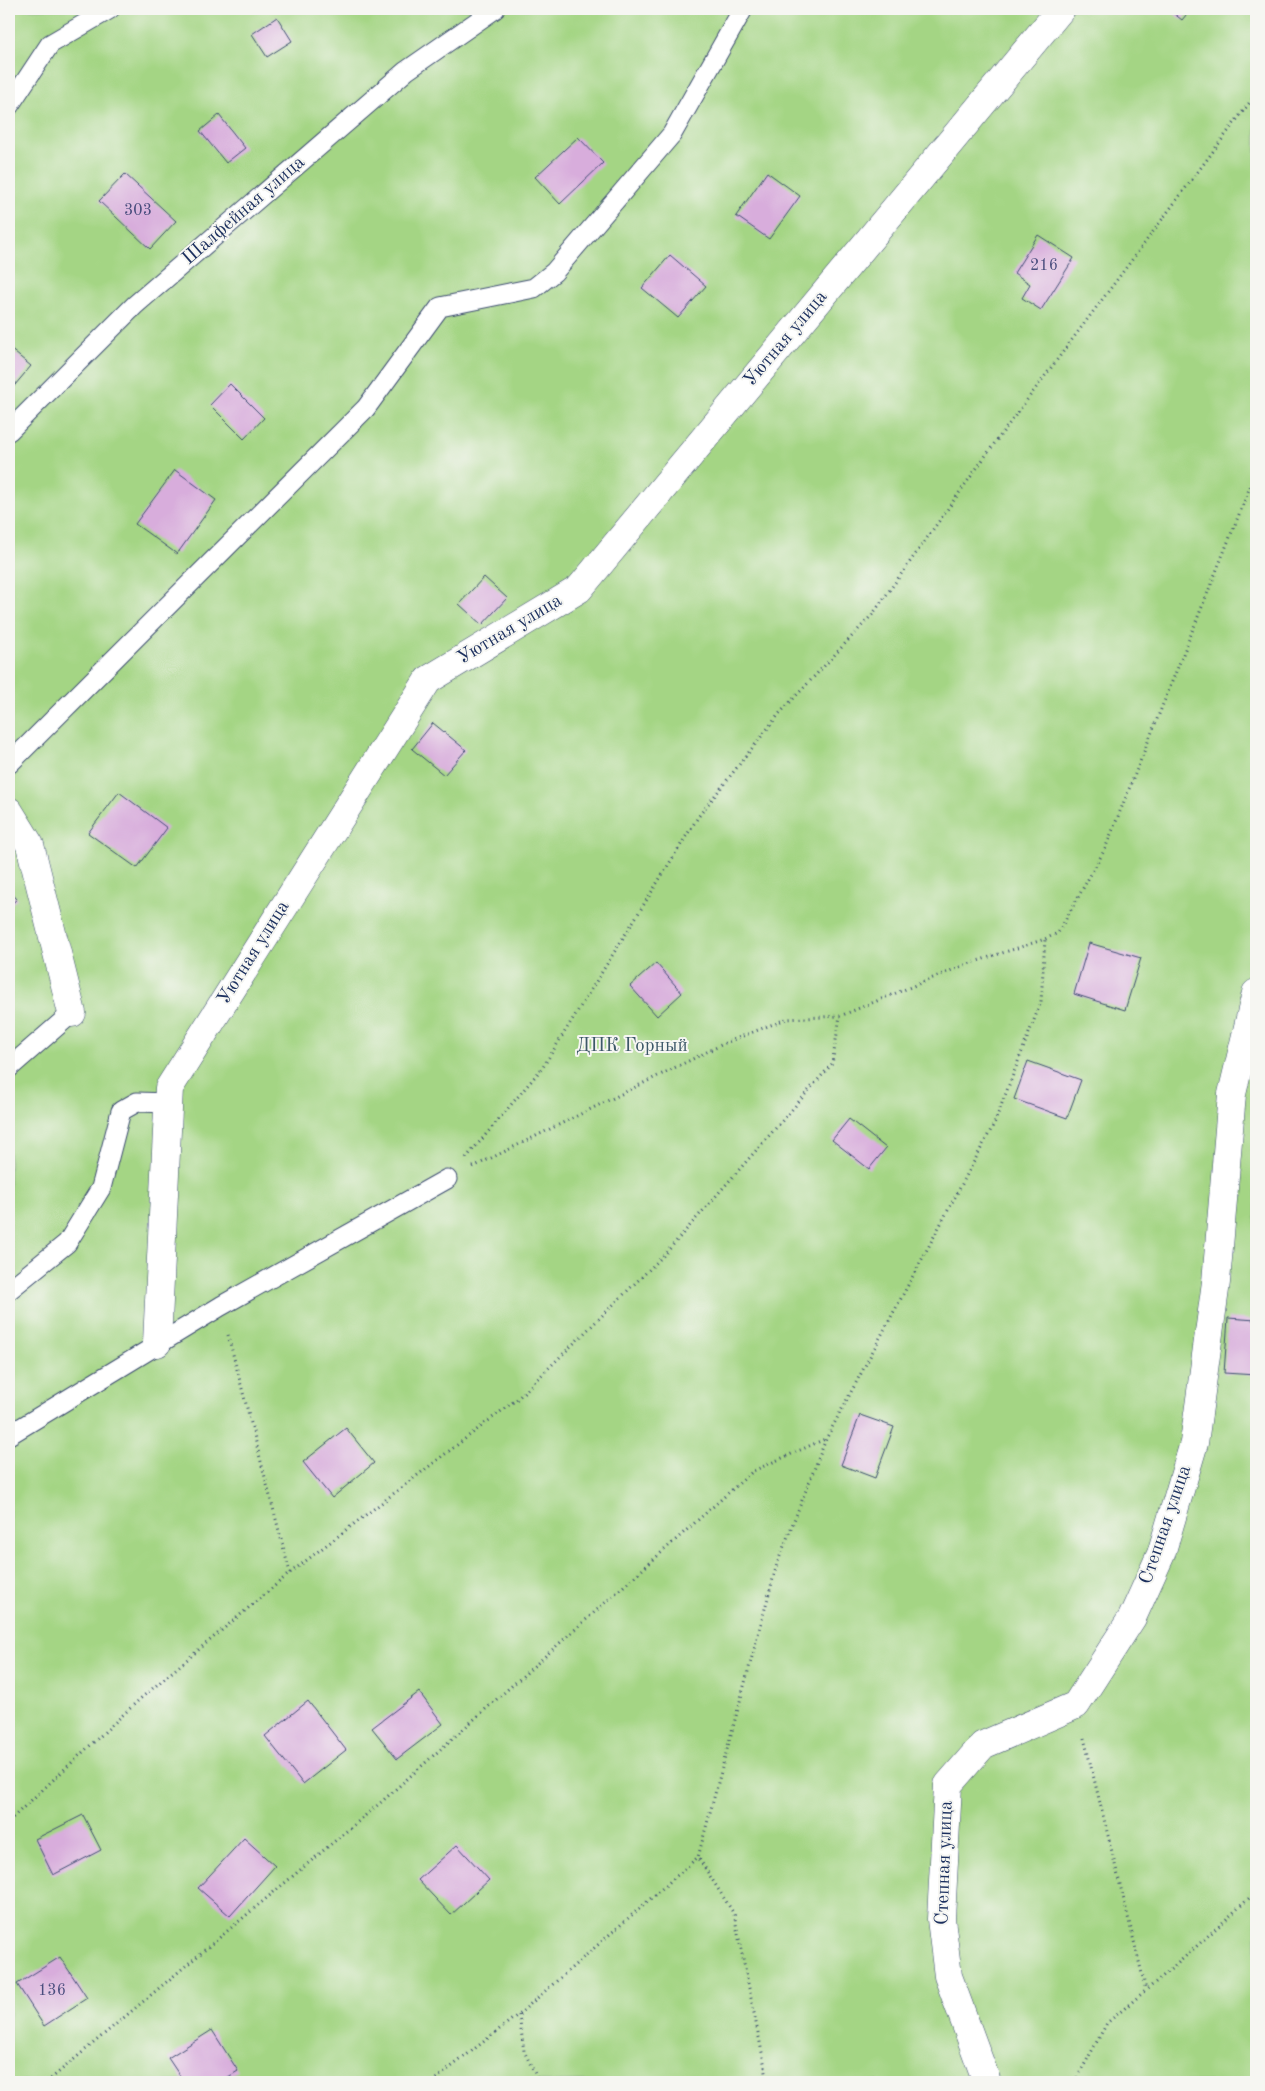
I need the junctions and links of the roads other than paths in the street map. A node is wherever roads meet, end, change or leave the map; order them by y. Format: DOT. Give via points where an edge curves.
graph roads {
  1 [pos="110,9"];
  2 [pos="495,9"];
  3 [pos="743,9"];
  4 [pos="1061,9"];
  5 [pos="9,106"];
  6 [pos="9,431"];
  7 [pos="9,764"];
  8 [pos="9,811"];
  9 [pos="1256,993"];
  10 [pos="72,1013"];
  11 [pos="9,1068"];
  12 [pos="168,1103"];
  13 [pos="447,1179"];
  14 [pos="9,1290"];
  15 [pos="157,1343"];
  16 [pos="9,1435"];
  17 [pos="987,2082"];
  1 -- 5 [label="lane" via="50,44"];
  2 -- 6 [label="lane, Шалфейная улица" via="406,71 135,305"];
  3 -- 7 [label="lane" via="672,134 554,272 534,288 440,306 366,408"];
  4 -- 12 [label="street, Уютная улица" via="579,589 428,680 169,1088"];
  8 -- 10 [label="street" via="30,845"];
  9 -- 17 [label="street, Степная улица" via="1232,1094 1216,1282 1194,1443 1161,1554 1132,1618 1076,1705 983,1745 948,1785 941,1918 944,1947 948,1976"];
  10 -- 11 [label="lane"];
  12 -- 14 [label="lane" via="137,1102 121,1111 101,1188 68,1243"];
  12 -- 15 [label="street, Уютная улица"];
  13 -- 15 [label="lane"];
  15 -- 16 [label="lane"];
}
